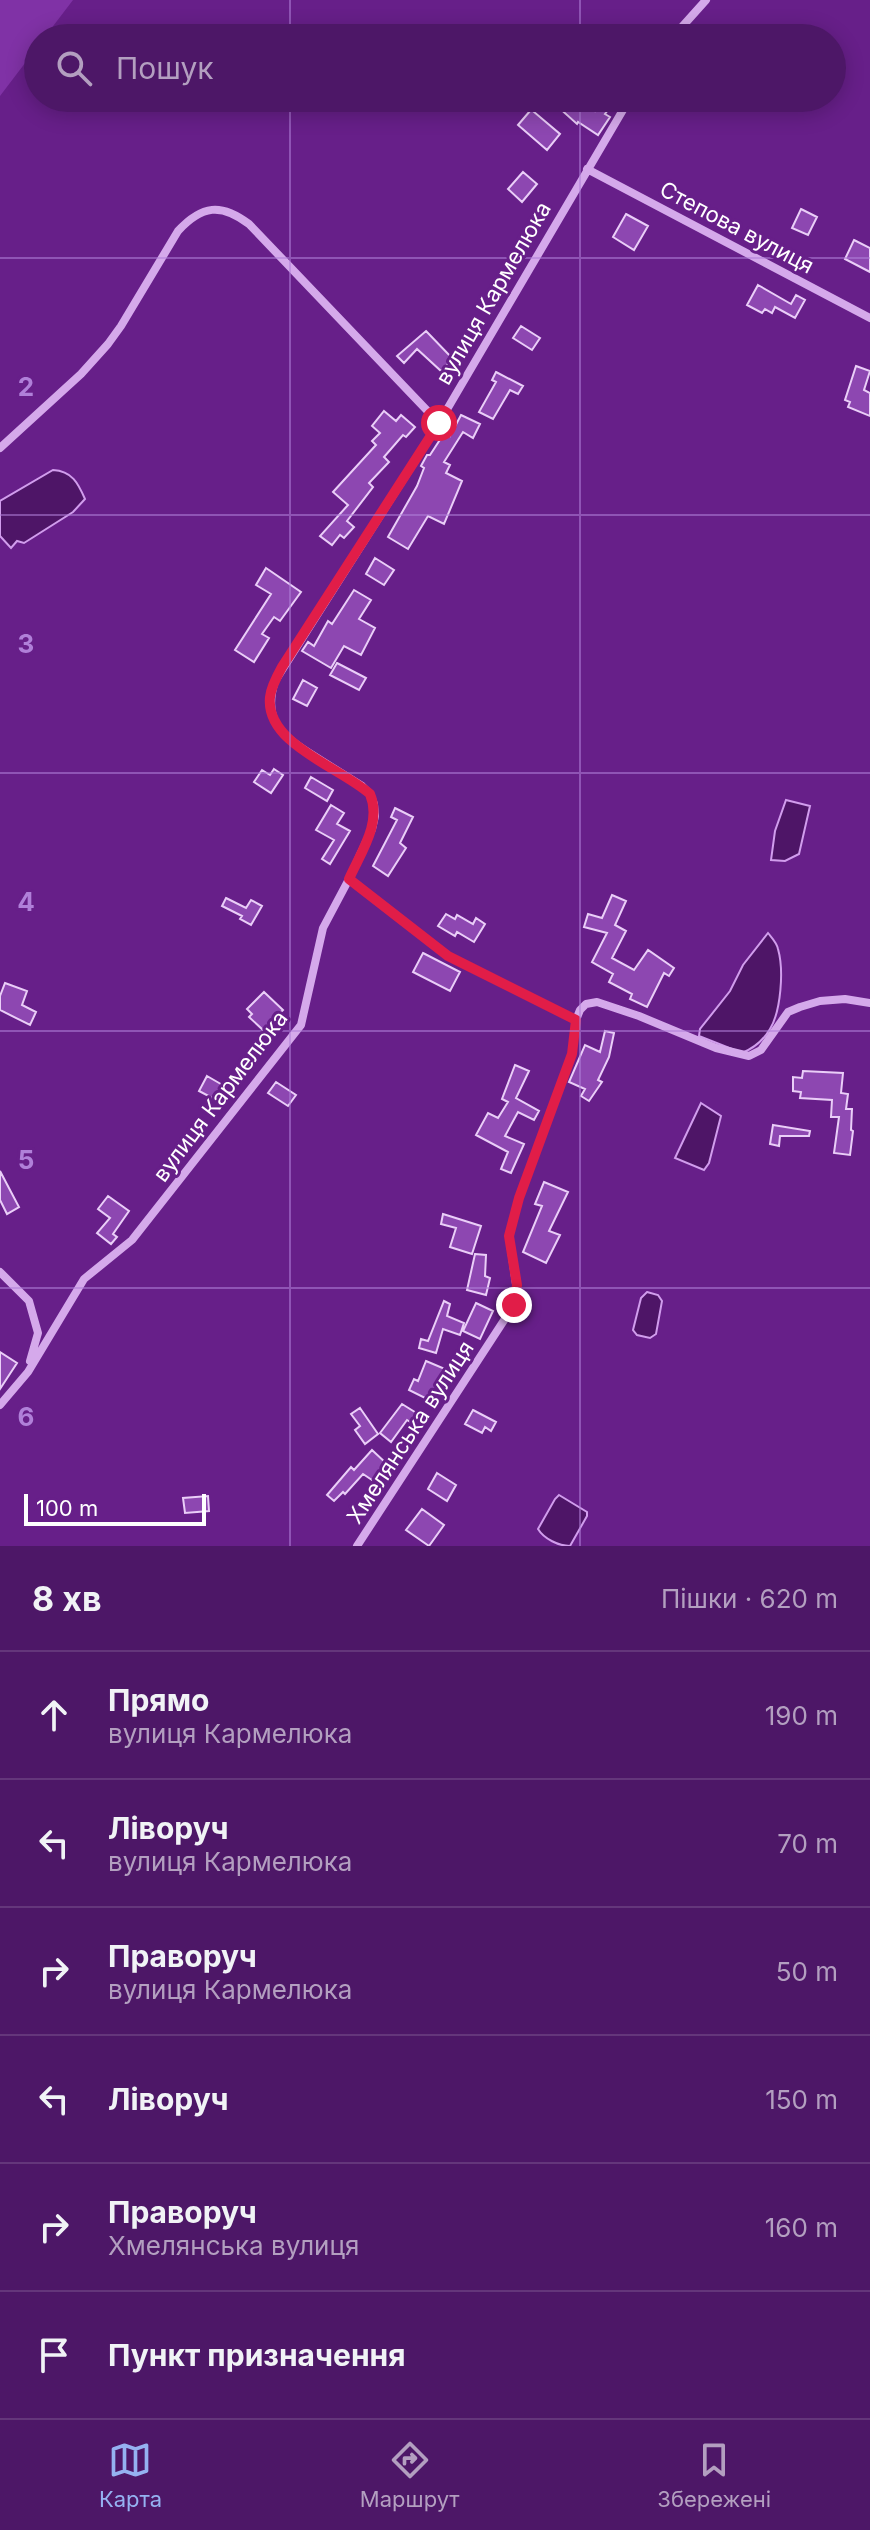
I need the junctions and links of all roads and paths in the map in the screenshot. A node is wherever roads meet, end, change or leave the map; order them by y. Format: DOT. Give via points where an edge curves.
graph roads {
  1 [pos="706,0"];
  2 [pos="685,24"];
  3 [pos="622,112"];
  4 [pos="587,169"];
  5 [pos="870,318"];
  6 [pos="439,423"];
  7 [pos="0,448"];
  8 [pos="349,879"];
  9 [pos="870,1003"];
  10 [pos="576,1020"];
  11 [pos="0,1272"];
  12 [pos="28,1372"];
  13 [pos="0,1405"];
  14 [pos="357,1546"];
  1 -- 2 [label="street"];
  3 -- 4 [label="street, вулиця Кармелюка"];
  4 -- 5 [label="street, Степова вулиця"];
  4 -- 6 [label="street, вулиця Кармелюка"];
  6 -- 7 [label="street" via="249,224 213,209 190,218 178,231 121,326 94,360"];
  6 -- 8 [label="street, вулиця Кармелюка" via="282,667 270,696 271,715 290,740 370,794 372,829"];
  8 -- 10 [label="street" via="448,956"];
  8 -- 12 [label="street, вулиця Кармелюка" via="323,928 301,1025 132,1240 84,1279"];
  9 -- 10 [label="street" via="820,1001 788,1012 761,1050 749,1056 597,1002 586,1004"];
  10 -- 14 [label="street, Хмелянська вулиця" via="572,1054 509,1236 517,1285 514,1305"];
  11 -- 12 [label="street" via="29,1301 38,1333"];
  12 -- 13 [label="street, вулиця Кармелюка"];
}
